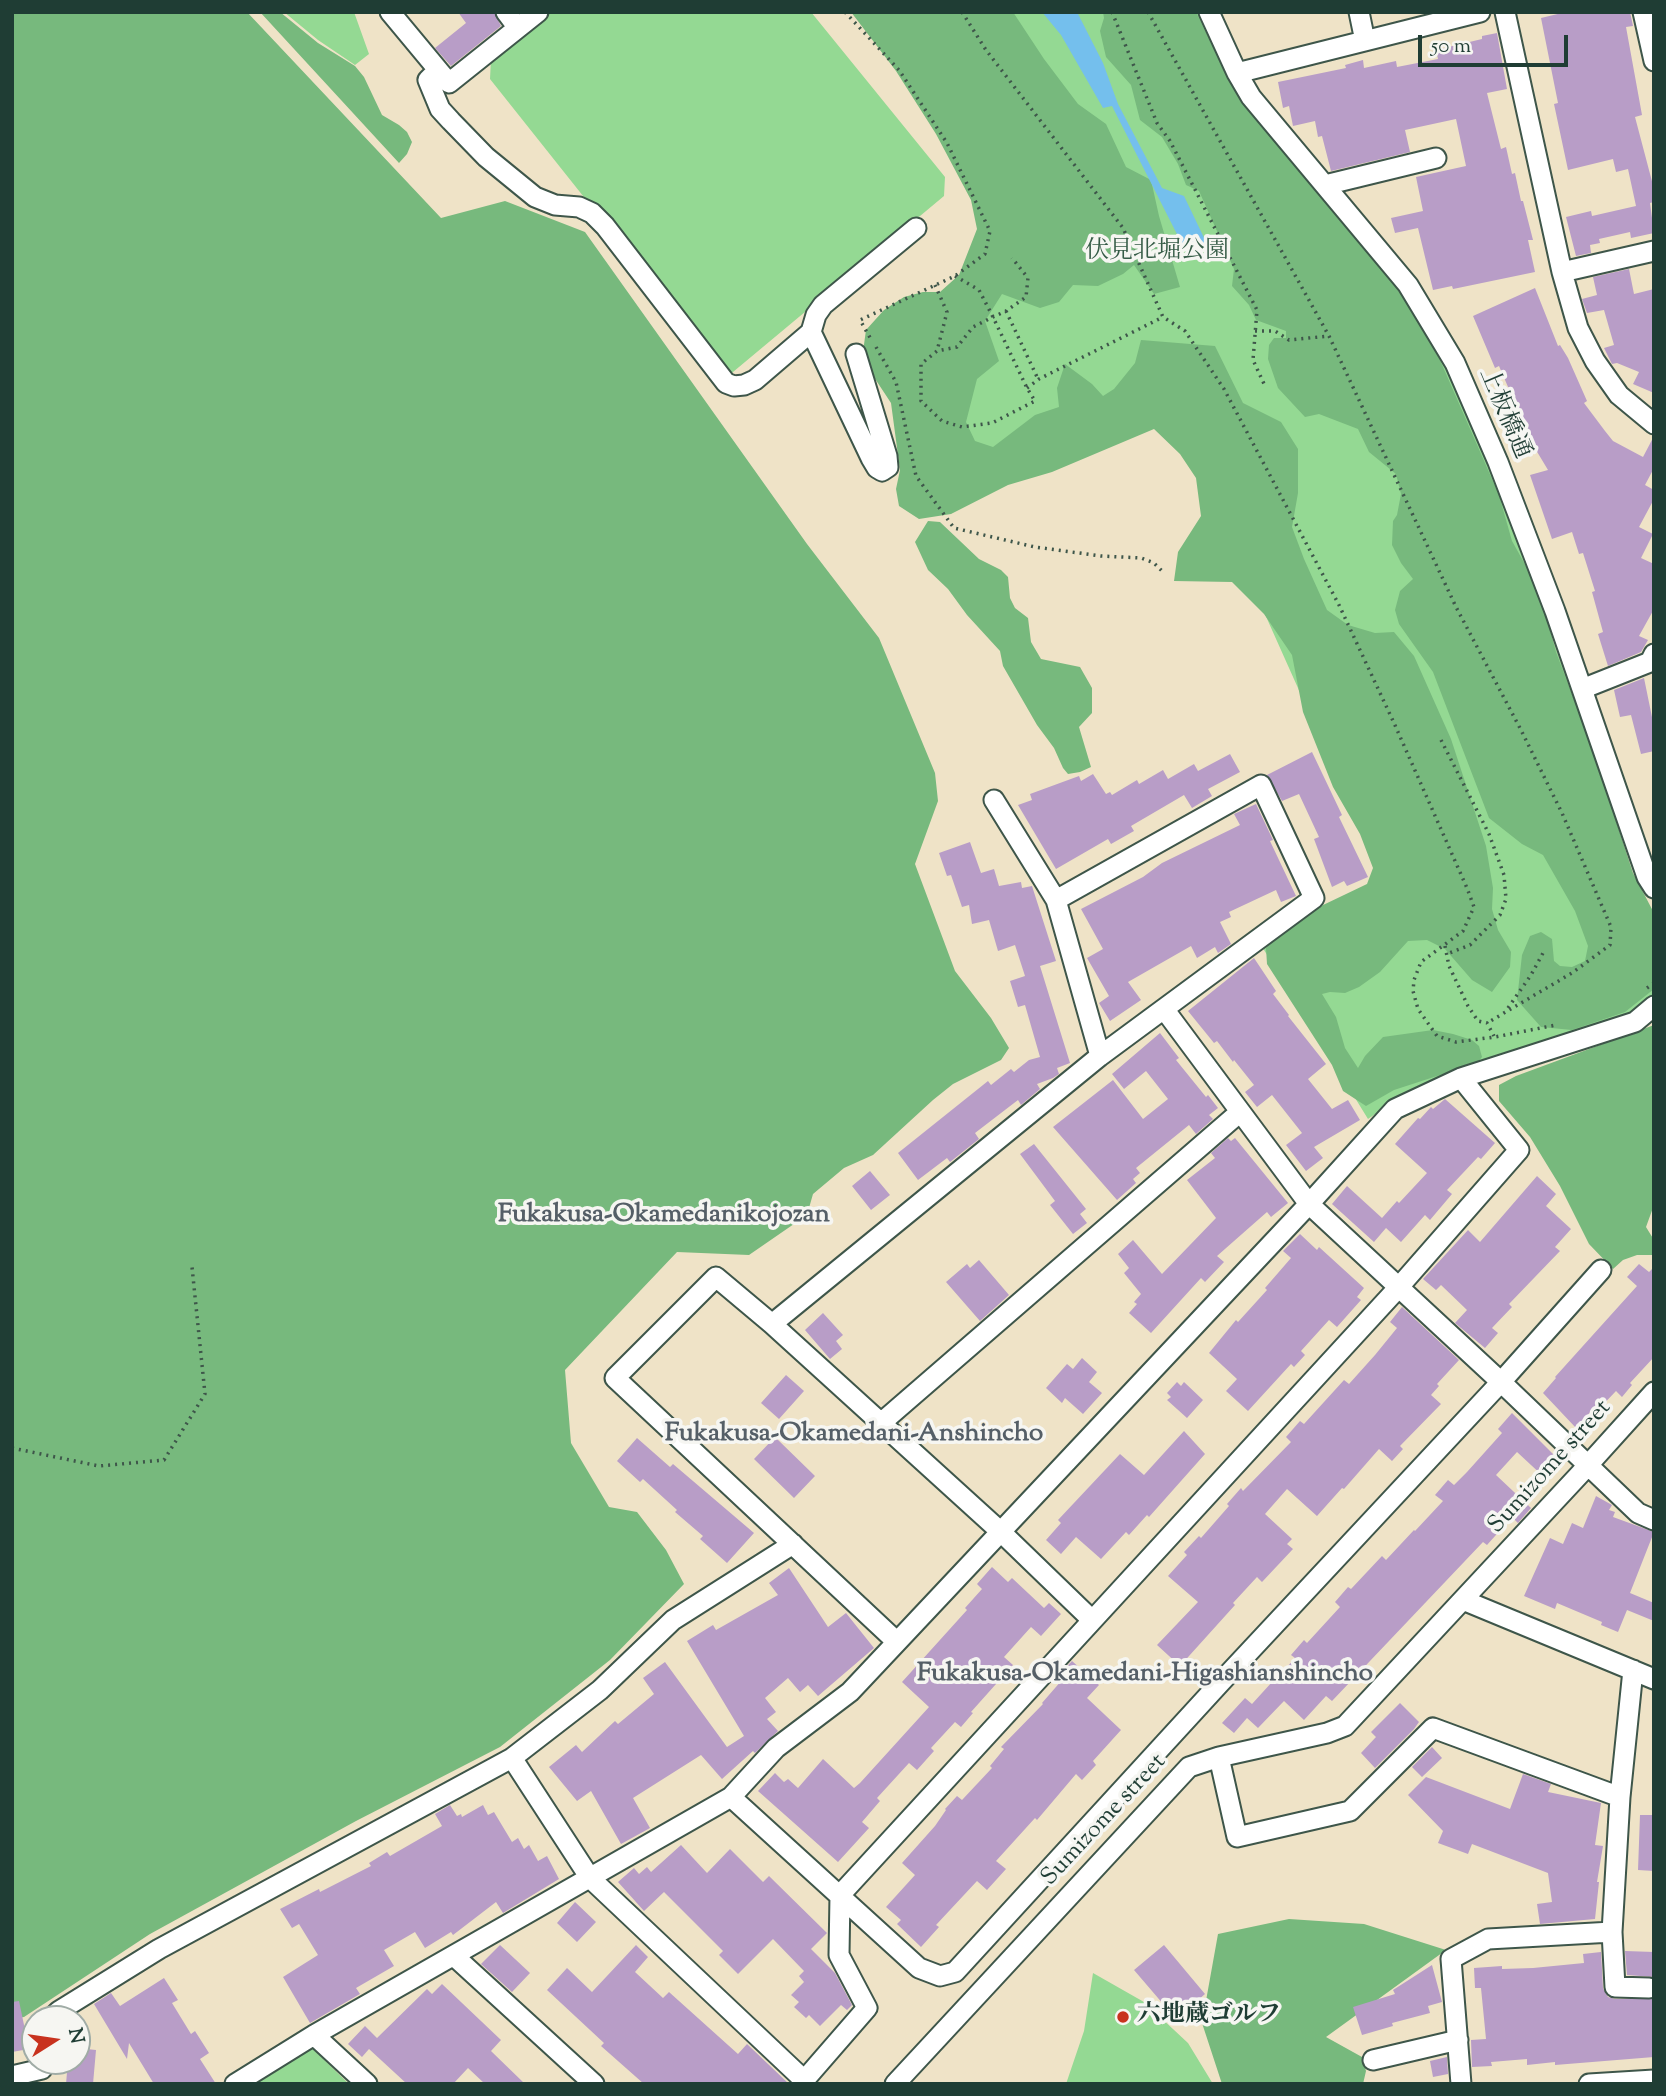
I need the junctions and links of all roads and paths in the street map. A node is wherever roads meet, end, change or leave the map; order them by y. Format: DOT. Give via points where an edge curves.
graph roads {
  1 [pos="390,12"];
  2 [pos="506,12"];
  3 [pos="538,12"];
  4 [pos="845,12"];
  5 [pos="962,12"];
  6 [pos="1112,12"];
  7 [pos="1148,12"];
  8 [pos="1209,12"];
  9 [pos="1359,12"];
  10 [pos="1480,12"];
  11 [pos="1505,12"];
  12 [pos="1643,12"];
  13 [pos="518,28"];
  14 [pos="1365,41"];
  15 [pos="1654,61"];
  16 [pos="438,70"];
  17 [pos="1237,73"];
  18 [pos="1436,158"];
  19 [pos="1325,185"];
  20 [pos="916,228"];
  21 [pos="1654,251"];
  22 [pos="1012,258"];
  23 [pos="1562,272"];
  24 [pos="955,276"];
  25 [pos="935,285"];
  26 [pos="1006,311"];
  27 [pos="993,317"];
  28 [pos="1163,317"];
  29 [pos="1255,331"];
  30 [pos="811,332"];
  31 [pos="1329,337"];
  32 [pos="937,351"];
  33 [pos="856,354"];
  34 [pos="1039,379"];
  35 [pos="1265,386"];
  36 [pos="1027,388"];
  37 [pos="1654,424"];
  38 [pos="1162,571"];
  39 [pos="1654,654"];
  40 [pos="1582,689"];
  41 [pos="1441,740"];
  42 [pos="994,800"];
  43 [pos="1654,888"];
  44 [pos="1056,900"];
  45 [pos="1445,946"];
  46 [pos="1543,953"];
  47 [pos="1447,954"];
  48 [pos="1654,983"];
  49 [pos="1649,998"];
  50 [pos="1164,1009"];
  51 [pos="1507,1010"];
  52 [pos="1487,1023"];
  53 [pos="1558,1024"];
  54 [pos="1495,1037"];
  55 [pos="1100,1056"];
  56 [pos="1461,1078"];
  57 [pos="1240,1112"];
  58 [pos="1309,1204"];
  59 [pos="191,1267"];
  60 [pos="1601,1270"];
  61 [pos="1398,1288"];
  62 [pos="772,1324"];
  63 [pos="1501,1382"];
  64 [pos="1654,1392"];
  65 [pos="881,1423"];
  66 [pos="12,1448"];
  67 [pos="1587,1467"];
  68 [pos="1654,1520"];
  69 [pos="1001,1532"];
  70 [pos="793,1544"];
  71 [pos="1463,1600"];
  72 [pos="1092,1620"];
  73 [pos="897,1642"];
  74 [pos="1633,1671"];
  75 [pos="1654,1679"];
  76 [pos="1219,1757"];
  77 [pos="512,1758"];
  78 [pos="730,1797"];
  79 [pos="1620,1797"];
  80 [pos="590,1878"];
  81 [pos="840,1895"];
  82 [pos="1612,1932"];
  83 [pos="454,1956"];
  84 [pos="1649,1987"];
  85 [pos="69,2005"];
  86 [pos="314,2035"];
  87 [pos="1458,2040"];
  88 [pos="1373,2060"];
  89 [pos="1654,2080"];
  90 [pos="802,2082"];
  91 [pos="235,2084"];
  92 [pos="367,2084"];
  93 [pos="594,2084"];
  94 [pos="895,2084"];
  95 [pos="1461,2084"];
  96 [pos="1588,2084"];
  1 -- 16 [label="street"];
  2 -- 13 [label="street"];
  3 -- 13 [label="street"];
  4 -- 24 [label="path" via="899,70 947,143 990,231 985,254"];
  5 -- 28 [label="path" via="1123,228"];
  6 -- 29 [label="path" via="1157,123 1257,310"];
  7 -- 31 [label="path"];
  8 -- 17 [label="street, 上板橋通"];
  9 -- 14 [label="street"];
  10 -- 14 [label="street"];
  11 -- 23 [label="street"];
  12 -- 15 [label="street"];
  13 -- 16 [label="street" via="449,83"];
  14 -- 17 [label="street"];
  16 -- 30 [label="street" via="428,80 440,109 451,121 535,197 592,213 726,383 744,385 755,380"];
  17 -- 19 [label="street, 上板橋通" via="1251,97"];
  18 -- 19 [label="street"];
  19 -- 40 [label="street, 上板橋通" via="1408,285 1455,363 1498,462"];
  20 -- 30 [label="street" via="823,305"];
  21 -- 23 [label="street"];
  22 -- 26 [label="path" via="1028,278 1027,297"];
  23 -- 37 [label="street" via="1578,328 1595,361 1619,394"];
  24 -- 25 [label="path"];
  24 -- 27 [label="path" via="979,290"];
  25 -- 32 [label="path" via="947,312"];
  25 -- 38 [label="path" via="860,320 896,382 916,476 954,528 1035,547 1141,558"];
  26 -- 27 [label="path"];
  26 -- 34 [label="path"];
  27 -- 32 [label="path" via="973,327 957,347"];
  27 -- 36 [label="path"];
  28 -- 34 [label="path"];
  28 -- 45 [label="path" via="1185,331 1224,389 1339,606 1394,723 1474,907 1463,931"];
  29 -- 31 [label="path" via="1275,331 1289,340"];
  29 -- 35 [label="path" via="1253,360"];
  30 -- 33 [label="street" via="871,458 882,471 888,467 887,456"];
  31 -- 51 [label="path" via="1456,607 1562,813 1611,927 1610,945"];
  32 -- 36 [label="path" via="921,364 921,401 942,421 962,427 992,423 1035,401"];
  34 -- 36 [label="path"];
  39 -- 40 [label="street" via="1650,662"];
  40 -- 43 [label="street, 上板橋通"];
  41 -- 47 [label="path" via="1489,834 1504,875 1506,899 1500,915 1470,945"];
  42 -- 44 [label="street"];
  44 -- 50 [label="street" via="1261,785 1314,898"];
  44 -- 55 [label="street"];
  45 -- 47 [label="path"];
  45 -- 54 [label="path" via="1421,962 1413,980 1418,1009 1437,1036 1456,1042"];
  46 -- 51 [label="path"];
  47 -- 52 [label="path" via="1468,1006 1478,1021"];
  48 -- 49 [label="path"];
  49 -- 56 [label="street" via="1634,1022"];
  50 -- 55 [label="street"];
  50 -- 57 [label="street"];
  51 -- 52 [label="path"];
  52 -- 54 [label="path"];
  53 -- 54 [label="path"];
  55 -- 62 [label="street"];
  56 -- 58 [label="street" via="1395,1109"];
  56 -- 61 [label="street" via="1519,1150"];
  57 -- 58 [label="street"];
  57 -- 65 [label="street"];
  58 -- 61 [label="street"];
  58 -- 69 [label="street"];
  59 -- 66 [label="path" via="205,1394 164,1460 99,1466"];
  60 -- 63 [label="street"];
  61 -- 63 [label="street"];
  61 -- 72 [label="street"];
  62 -- 65 [label="street"];
  62 -- 70 [label="street" via="716,1277 615,1378"];
  63 -- 67 [label="street"];
  63 -- 81 [label="street" via="955,1972 940,1976 919,1968"];
  64 -- 67 [label="street, Sumizome street"];
  65 -- 69 [label="street"];
  67 -- 68 [label="street" via="1638,1513"];
  67 -- 71 [label="street, Sumizome street"];
  69 -- 72 [label="street"];
  69 -- 73 [label="street"];
  70 -- 73 [label="street"];
  70 -- 77 [label="street" via="673,1620 600,1690"];
  71 -- 74 [label="street"];
  71 -- 76 [label="street, Sumizome street" via="1345,1726"];
  72 -- 81 [label="street"];
  73 -- 78 [label="street" via="850,1692 776,1748"];
  74 -- 75 [label="street"];
  74 -- 79 [label="street"];
  76 -- 79 [label="street" via="1237,1836 1350,1811 1433,1728"];
  76 -- 94 [label="street, Sumizome street" via="1189,1767 1178,1778"];
  77 -- 80 [label="street"];
  77 -- 85 [label="street" via="159,1949"];
  78 -- 80 [label="street"];
  78 -- 81 [label="street"];
  79 -- 82 [label="street"];
  80 -- 83 [label="street"];
  80 -- 90 [label="street"];
  81 -- 90 [label="street" via="839,1955 867,2008"];
  82 -- 84 [label="street" via="1615,1987"];
  82 -- 87 [label="street" via="1488,1939 1451,1959"];
  83 -- 86 [label="street"];
  83 -- 93 [label="street"];
  86 -- 91 [label="street"];
  86 -- 92 [label="street"];
  87 -- 88 [label="street"];
  87 -- 95 [label="street"];
  89 -- 96 [label="street"];
}
